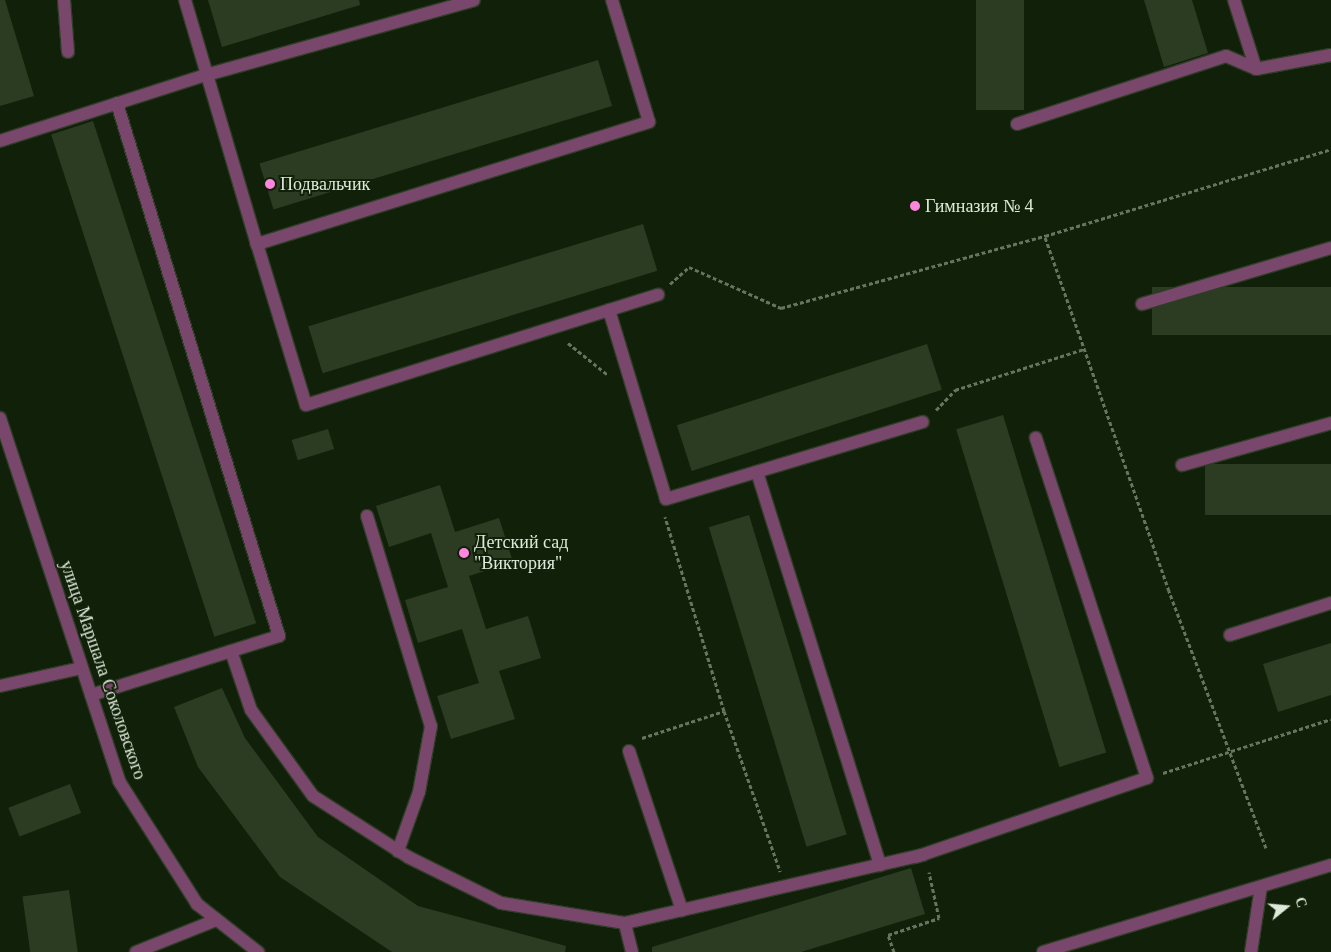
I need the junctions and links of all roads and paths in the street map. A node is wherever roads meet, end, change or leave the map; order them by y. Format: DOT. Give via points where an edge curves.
graph roads {
  1 [pos="64,0"];
  2 [pos="185,0"];
  3 [pos="474,0"];
  4 [pos="612,0"];
  5 [pos="1234,0"];
  6 [pos="68,52"];
  7 [pos="1331,55"];
  8 [pos="1256,69"];
  9 [pos="206,75"];
  10 [pos="117,103"];
  11 [pos="1018,124"];
  12 [pos="0,141"];
  13 [pos="1045,236"];
  14 [pos="257,244"];
  15 [pos="1331,248"];
  16 [pos="658,295"];
  17 [pos="1142,304"];
  18 [pos="609,310"];
  19 [pos="550,328"];
  20 [pos="1084,349"];
  21 [pos="610,377"];
  22 [pos="0,418"];
  23 [pos="923,422"];
  24 [pos="1331,423"];
  25 [pos="1036,438"];
  26 [pos="1182,465"];
  27 [pos="757,472"];
  28 [pos="663,510"];
  29 [pos="367,516"];
  30 [pos="1169,591"];
  31 [pos="1331,604"];
  32 [pos="1230,635"];
  33 [pos="231,652"];
  34 [pos="82,668"];
  35 [pos="0,686"];
  36 [pos="91,695"];
  37 [pos="724,711"];
  38 [pos="1331,719"];
  39 [pos="1229,750"];
  40 [pos="629,751"];
  41 [pos="1266,848"];
  42 [pos="398,851"];
  43 [pos="880,865"];
  44 [pos="1331,865"];
  45 [pos="786,887"];
  46 [pos="1262,887"];
  47 [pos="682,910"];
  48 [pos="216,920"];
  49 [pos="625,923"];
  50 [pos="136,952"];
  51 [pos="258,952"];
  52 [pos="632,952"];
  53 [pos="1043,952"];
  54 [pos="1251,952"];
  1 -- 6 [label="street"];
  2 -- 9 [label="street"];
  3 -- 9 [label="street"];
  4 -- 14 [label="street" via="649,122"];
  5 -- 8 [label="street"];
  7 -- 8 [label="street"];
  8 -- 11 [label="street" via="1226,56"];
  9 -- 10 [label="street"];
  9 -- 14 [label="street"];
  10 -- 12 [label="street"];
  10 -- 33 [label="street" via="278,636"];
  13 -- 16 [label="path" via="781,308 688,267"];
  14 -- 19 [label="street" via="306,405"];
  15 -- 17 [label="street"];
  16 -- 18 [label="street"];
  18 -- 19 [label="street"];
  18 -- 27 [label="street" via="666,499"];
  19 -- 21 [label="path"];
  20 -- 23 [label="path" via="955,390"];
  22 -- 34 [label="street, улица Маршала Соколовского"];
  23 -- 27 [label="street"];
  24 -- 26 [label="street"];
  25 -- 43 [label="street" via="1147,778 921,856"];
  27 -- 43 [label="street"];
  28 -- 37 [label="path"];
  29 -- 42 [label="street" via="431,726 419,792"];
  30 -- 39 [label="path"];
  31 -- 32 [label="street"];
  33 -- 36 [label="street"];
  33 -- 42 [label="street" via="251,710 313,796"];
  34 -- 35 [label="street"];
  34 -- 36 [label="street, улица Маршала Соколовского"];
  36 -- 48 [label="street, улица Маршала Соколовского" via="119,781 197,904"];
  37 -- 40 [label="path" via="639,739"];
  37 -- 45 [label="path"];
  38 -- 39 [label="path"];
  39 -- 41 [label="path"];
  40 -- 47 [label="street"];
  42 -- 49 [label="street" via="501,903"];
  43 -- 45 [label="street"];
  44 -- 46 [label="street"];
  45 -- 47 [label="street"];
  46 -- 53 [label="street"];
  46 -- 54 [label="street"];
  47 -- 49 [label="street"];
  48 -- 50 [label="street"];
  48 -- 51 [label="street, улица Маршала Соколовского"];
  49 -- 52 [label="street"];
}
